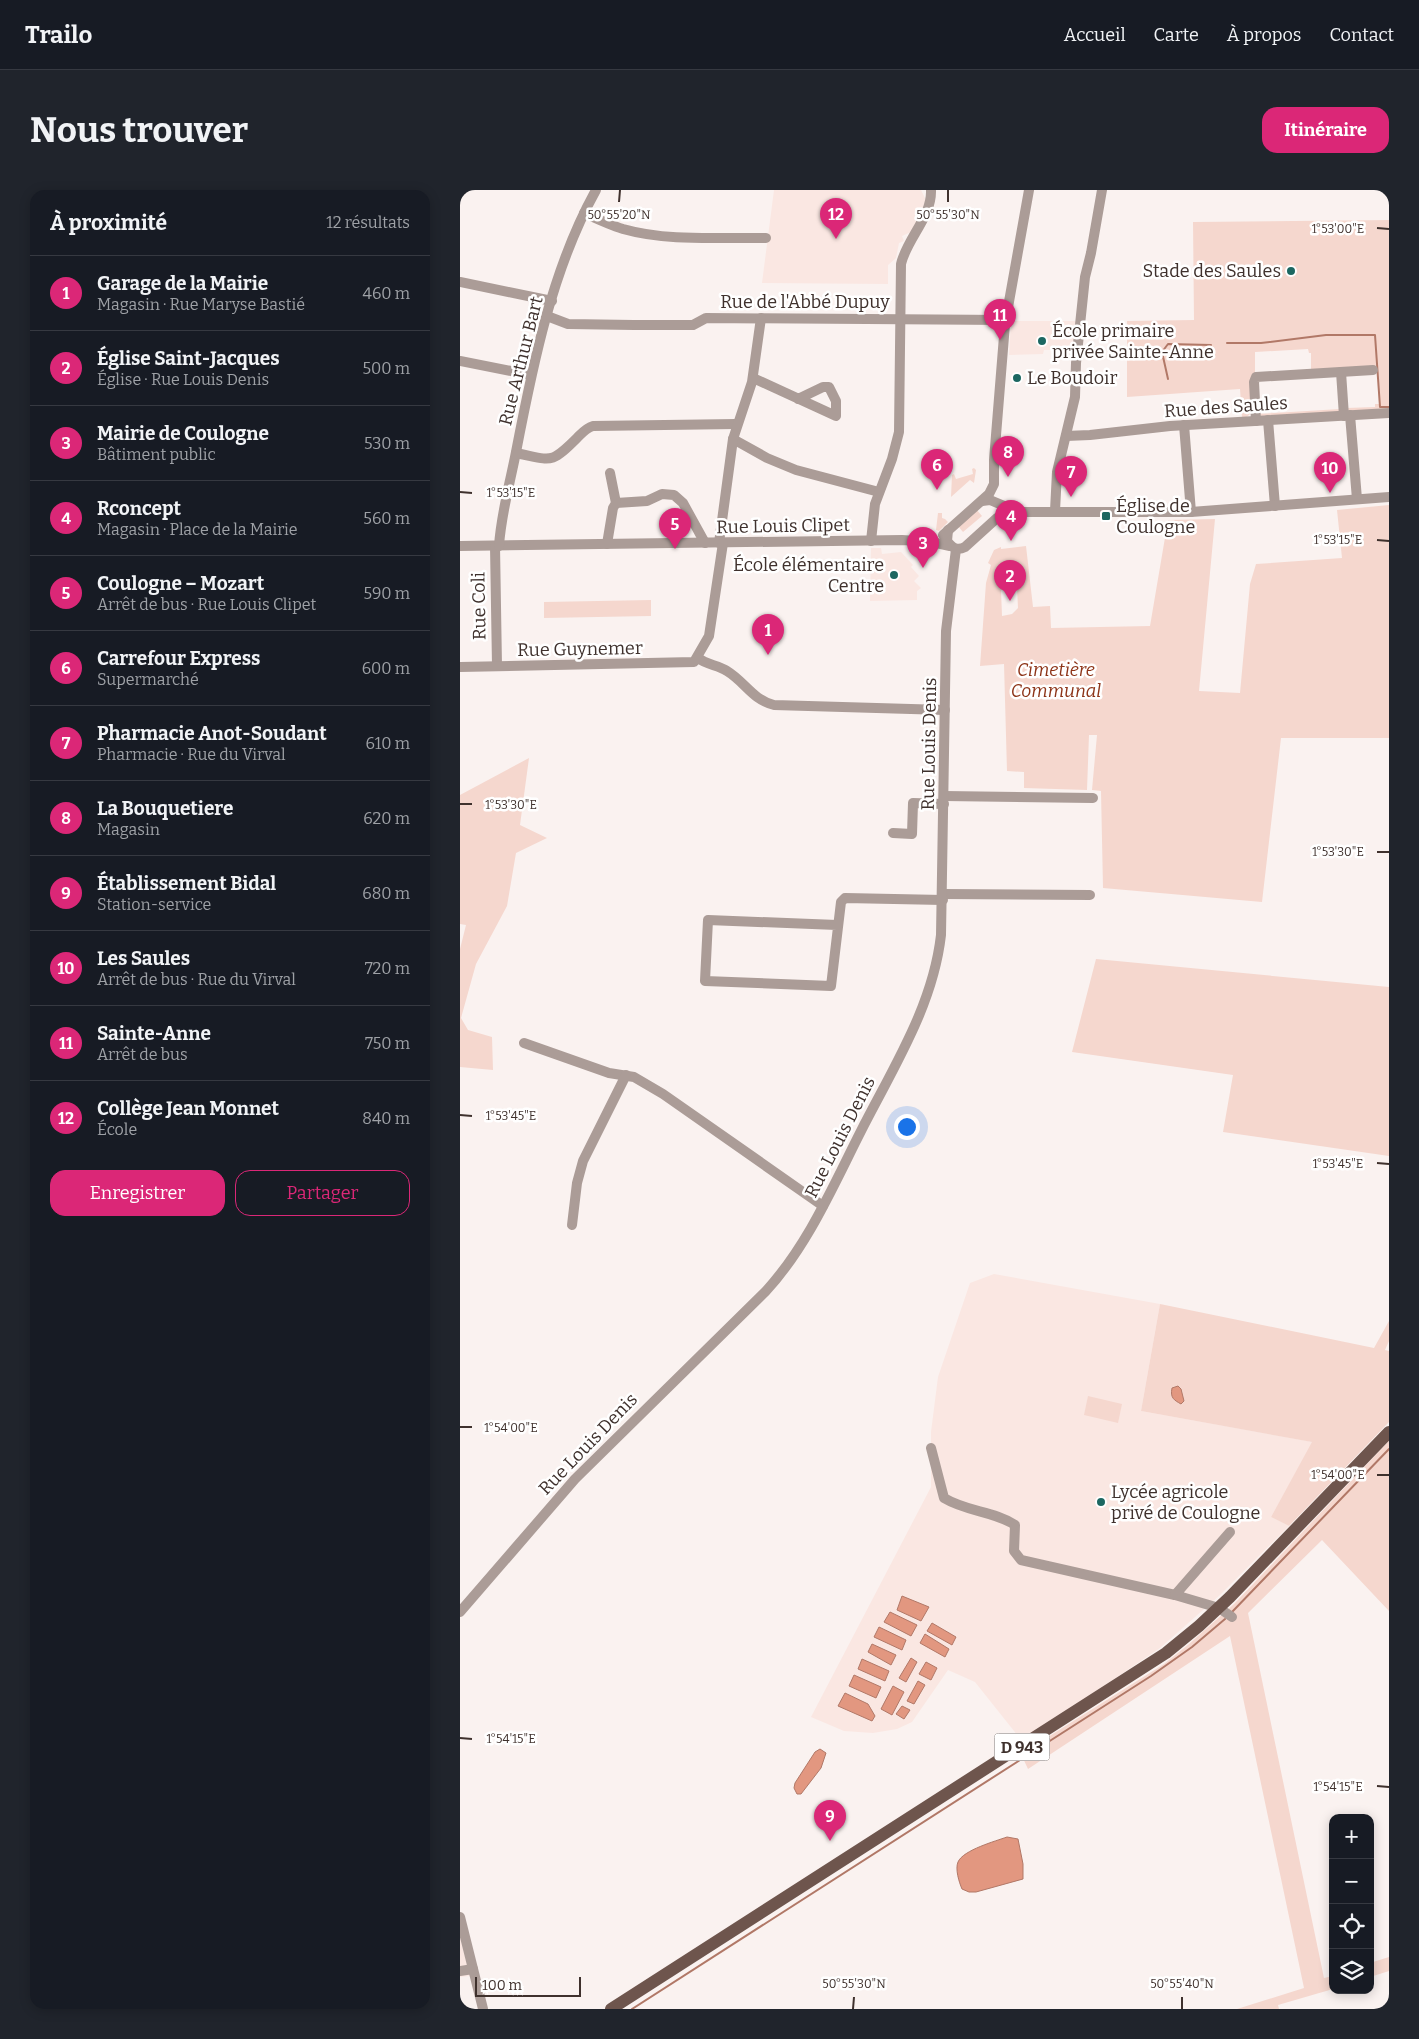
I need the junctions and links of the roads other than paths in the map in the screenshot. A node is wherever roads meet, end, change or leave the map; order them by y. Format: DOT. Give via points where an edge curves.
graph roads {
  1 [pos="596,190"];
  2 [pos="932,190"];
  3 [pos="1029,190"];
  4 [pos="1102,190"];
  5 [pos="584,213"];
  6 [pos="766,238"];
  7 [pos="460,282"];
  8 [pos="552,301"];
  9 [pos="547,316"];
  10 [pos="761,318"];
  11 [pos="900,319"];
  12 [pos="1006,320"];
  13 [pos="460,361"];
  14 [pos="1374,370"];
  15 [pos="1341,372"];
  16 [pos="531,375"];
  17 [pos="753,378"];
  18 [pos="798,399"];
  19 [pos="1389,413"];
  20 [pos="1347,415"];
  21 [pos="1268,420"];
  22 [pos="1256,421"];
  23 [pos="736,424"];
  24 [pos="1184,425"];
  25 [pos="1066,436"];
  26 [pos="733,439"];
  27 [pos="516,453"];
  28 [pos="610,473"];
  29 [pos="879,492"];
  30 [pos="1389,497"];
  31 [pos="1357,500"];
  32 [pos="982,501"];
  33 [pos="995,502"];
  34 [pos="616,503"];
  35 [pos="1274,506"];
  36 [pos="1020,511"];
  37 [pos="1055,511"];
  38 [pos="1191,512"];
  39 [pos="998,518"];
  40 [pos="948,530"];
  41 [pos="871,541"];
  42 [pos="926,541"];
  43 [pos="705,543"];
  44 [pos="721,543"];
  45 [pos="607,544"];
  46 [pos="460,546"];
  47 [pos="497,546"];
  48 [pos="953,547"];
  49 [pos="698,658"];
  50 [pos="497,666"];
  51 [pos="460,667"];
  52 [pos="945,710"];
  53 [pos="1093,798"];
  54 [pos="944,800"];
  55 [pos="893,833"];
  56 [pos="1090,895"];
  57 [pos="943,897"];
  58 [pos="837,925"];
  59 [pos="524,1043"];
  60 [pos="626,1076"];
  61 [pos="823,1206"];
  62 [pos="572,1225"];
  63 [pos="1389,1432"];
  64 [pos="931,1448"];
  65 [pos="1230,1532"];
  66 [pos="1175,1595"];
  67 [pos="1219,1608"];
  68 [pos="460,1612"];
  69 [pos="1232,1617"];
  70 [pos="460,1917"];
  71 [pos="473,1969"];
  72 [pos="460,1971"];
  73 [pos="482,2009"];
  74 [pos="611,2009"];
  1 -- 5 [label="street, Rue Arthur Bart"];
  2 -- 11 [label="street" via="927,212 903,257"];
  3 -- 12 [label="street, Rue Louis Clipet"];
  4 -- 25 [label="street" via="1085,277 1075,397"];
  5 -- 6 [label="street" via="622,229 649,234"];
  5 -- 8 [label="street, Rue Arthur Bart"];
  7 -- 8 [label="street"];
  8 -- 9 [label="street, Rue Arthur Bart"];
  9 -- 10 [label="street, Rue de l'Abbé Dupuy" via="562,323 643,325 693,325 706,318"];
  9 -- 16 [label="street, Rue Arthur Bart"];
  10 -- 11 [label="street, Rue de l'Abbé Dupuy"];
  10 -- 17 [label="street"];
  11 -- 12 [label="street, Rue de l'Abbé Dupuy"];
  11 -- 29 [label="street" via="899,432 893,458"];
  12 -- 32 [label="street, Rue Louis Clipet" via="995,481"];
  13 -- 16 [label="street"];
  14 -- 15 [label="street"];
  15 -- 20 [label="street"];
  15 -- 22 [label="street" via="1256,377"];
  16 -- 27 [label="street, Rue Arthur Bart"];
  17 -- 18 [label="street"];
  17 -- 23 [label="street"];
  19 -- 20 [label="street, Rue des Saules"];
  20 -- 21 [label="street, Rue des Saules"];
  20 -- 31 [label="street"];
  21 -- 22 [label="street, Rue des Saules"];
  21 -- 35 [label="street"];
  22 -- 24 [label="street, Rue des Saules"];
  23 -- 26 [label="street"];
  23 -- 27 [label="street" via="593,426 586,428 554,458"];
  24 -- 25 [label="street, Rue des Saules"];
  24 -- 38 [label="street"];
  25 -- 37 [label="street" via="1057,472"];
  26 -- 29 [label="street" via="796,470"];
  26 -- 44 [label="street"];
  27 -- 47 [label="street, Rue Arthur Bart"];
  28 -- 34 [label="street"];
  29 -- 41 [label="street"];
  30 -- 31 [label="street"];
  31 -- 35 [label="street"];
  32 -- 33 [label="street"];
  32 -- 40 [label="street, Rue Louis Clipet"];
  33 -- 36 [label="street"];
  33 -- 39 [label="street"];
  34 -- 43 [label="street" via="647,501 662,494 674,496 683,504"];
  34 -- 45 [label="street"];
  35 -- 38 [label="street"];
  36 -- 37 [label="street"];
  36 -- 39 [label="street" via="1005,513"];
  37 -- 38 [label="street"];
  39 -- 48 [label="street" via="965,547"];
  40 -- 42 [label="street, Rue Louis Clipet" via="939,538"];
  40 -- 48 [label="street, Rue Louis Denis" via="946,539"];
  41 -- 42 [label="street, Rue Louis Clipet"];
  41 -- 44 [label="street, Rue Louis Clipet"];
  42 -- 48 [label="street, Rue Louis Clipet"];
  43 -- 44 [label="street, Rue Louis Clipet"];
  43 -- 45 [label="street, Rue Louis Clipet"];
  44 -- 49 [label="street" via="709,636"];
  45 -- 47 [label="street, Rue Louis Clipet"];
  46 -- 47 [label="street, Rue Louis Clipet"];
  47 -- 50 [label="street, Rue Coli"];
  48 -- 52 [label="street, Rue Louis Denis" via="946,631"];
  49 -- 50 [label="street, Rue Guynemer" via="686,664"];
  49 -- 52 [label="street" via="727,671 753,695 774,705"];
  50 -- 51 [label="street, Rue Guynemer"];
  52 -- 54 [label="street, Rue Louis Denis"];
  53 -- 54 [label="street"];
  54 -- 55 [label="street" via="913,803 912,834"];
  54 -- 57 [label="street, Rue Louis Denis"];
  56 -- 57 [label="street"];
  57 -- 58 [label="street" via="845,898 841,902"];
  57 -- 61 [label="street, Rue Louis Denis" via="939,953 923,1009"];
  58 -- 58 [label="street" via="831,986 704,981 708,920"];
  59 -- 60 [label="street"];
  60 -- 61 [label="street" via="638,1079 663,1094"];
  60 -- 62 [label="street" via="583,1161"];
  61 -- 68 [label="street, Rue Louis Denis" via="798,1251 777,1279 575,1479"];
  63 -- 67 [label="main road, D 943"];
  64 -- 66 [label="street" via="944,1498 969,1510 1004,1518 1015,1525 1014,1551 1021,1560"];
  65 -- 66 [label="street"];
  66 -- 67 [label="street"];
  67 -- 69 [label="street"];
  67 -- 74 [label="main road, D 943" via="1148,1666"];
  70 -- 71 [label="street"];
  71 -- 72 [label="street"];
  71 -- 73 [label="street"];
}
